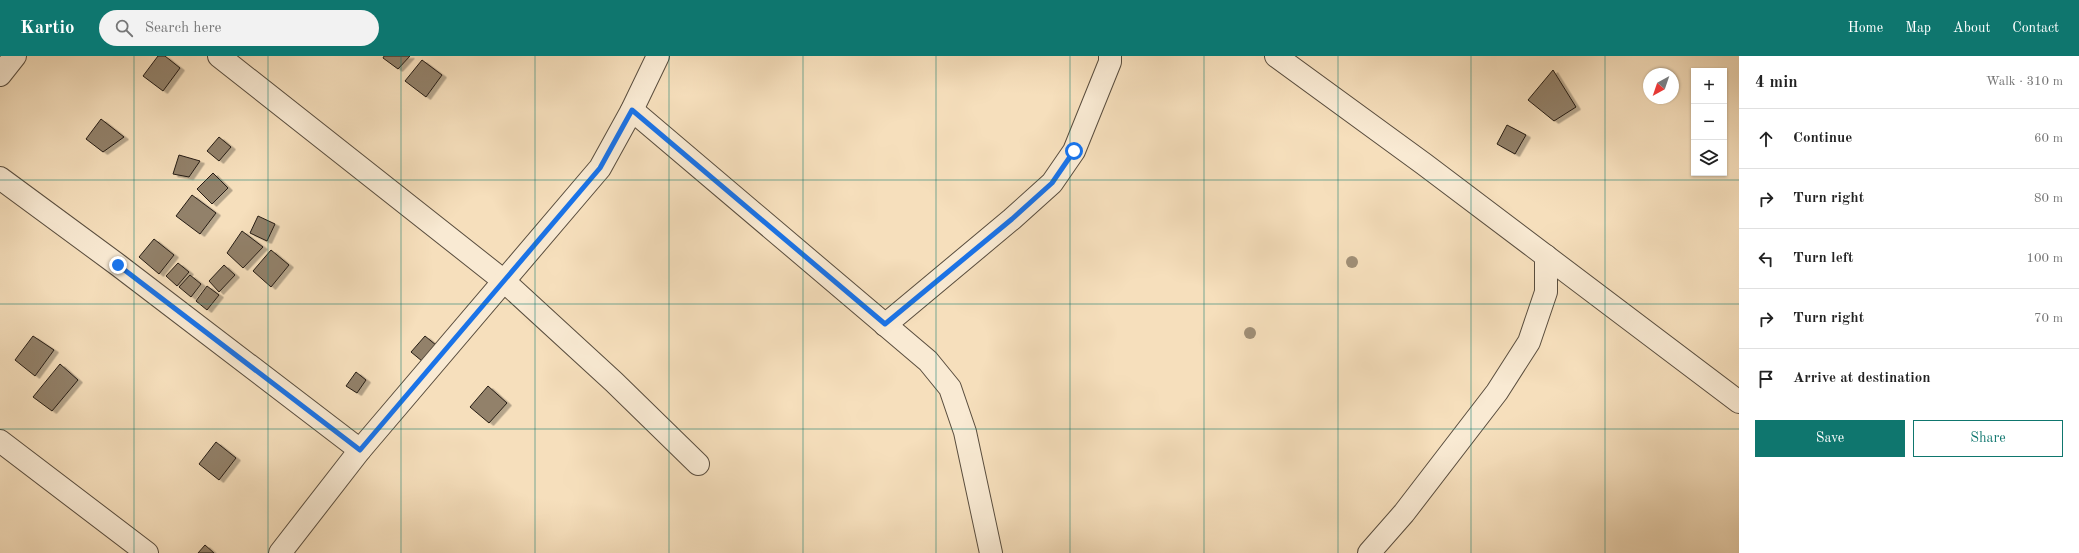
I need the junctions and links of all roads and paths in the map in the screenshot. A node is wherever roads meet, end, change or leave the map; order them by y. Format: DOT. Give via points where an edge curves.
graph roads {
  1 [pos="15,56"];
  2 [pos="219,56"];
  3 [pos="658,56"];
  4 [pos="1110,56"];
  5 [pos="1276,56"];
  6 [pos="0,75"];
  7 [pos="632,110"];
  8 [pos="0,178"];
  9 [pos="1546,256"];
  10 [pos="504,281"];
  11 [pos="885,324"];
  12 [pos="1739,402"];
  13 [pos="0,441"];
  14 [pos="360,450"];
  15 [pos="698,464"];
  16 [pos="147,553"];
  17 [pos="280,553"];
  18 [pos="991,553"];
  19 [pos="1369,553"];
  1 -- 6 [label="street"];
  2 -- 10 [label="street"];
  3 -- 7 [label="street"];
  4 -- 11 [label="street" via="1110,62 1074,151 1052,183"];
  5 -- 9 [label="street"];
  7 -- 10 [label="street" via="600,168"];
  7 -- 11 [label="street"];
  8 -- 14 [label="street"];
  9 -- 12 [label="street"];
  9 -- 19 [label="street" via="1546,292 1529,342 1497,392 1404,513"];
  10 -- 14 [label="street"];
  10 -- 15 [label="street" via="614,382"];
  11 -- 18 [label="street" via="928,361 950,388 965,432"];
  13 -- 16 [label="street"];
  14 -- 17 [label="street"];
}
